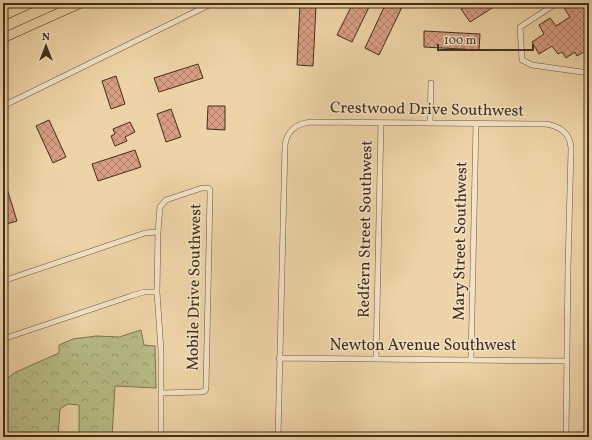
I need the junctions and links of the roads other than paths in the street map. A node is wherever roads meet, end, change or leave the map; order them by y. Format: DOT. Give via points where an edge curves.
graph roads {
  1 [pos="31,3"];
  2 [pos="82,3"];
  3 [pos="213,3"];
  4 [pos="557,3"];
  5 [pos="3,16"];
  6 [pos="3,38"];
  7 [pos="589,73"];
  8 [pos="430,83"];
  9 [pos="3,106"];
  10 [pos="381,123"];
  11 [pos="430,123"];
  12 [pos="476,123"];
  13 [pos="158,232"];
  14 [pos="3,281"];
  15 [pos="157,292"];
  16 [pos="3,339"];
  17 [pos="279,358"];
  18 [pos="376,359"];
  19 [pos="471,360"];
  20 [pos="567,361"];
  21 [pos="161,393"];
  22 [pos="161,437"];
  23 [pos="278,437"];
  24 [pos="566,437"];
  1 -- 5 [label="highway"];
  2 -- 6 [label="highway"];
  3 -- 9 [label="street"];
  4 -- 7 [label="street" via="520,27 522,60 532,65"];
  8 -- 11 [label="street"];
  10 -- 11 [label="street, Crestwood Drive Southwest"];
  10 -- 17 [label="street, Crestwood Drive Southwest" via="308,122 294,127 286,137"];
  10 -- 18 [label="street, Redfern Street Southwest"];
  11 -- 12 [label="street, Crestwood Drive Southwest"];
  12 -- 19 [label="street, Mary Street Southwest"];
  12 -- 20 [label="street, Crestwood Drive Southwest" via="551,125 561,129 571,142"];
  13 -- 14 [label="street" via="145,233"];
  13 -- 15 [label="street, Mobile Drive Southwest"];
  13 -- 21 [label="street, Mobile Drive Southwest" via="163,202 202,188 209,188 206,388 200,392"];
  15 -- 16 [label="street" via="144,292"];
  15 -- 21 [label="street, Mobile Drive Southwest"];
  17 -- 18 [label="street, Newton Avenue Southwest"];
  17 -- 23 [label="street, Crestwood Drive Southwest"];
  18 -- 19 [label="street, Newton Avenue Southwest"];
  19 -- 20 [label="street, Newton Avenue Southwest"];
  20 -- 24 [label="street, Crestwood Drive Southwest"];
  21 -- 22 [label="street, Mobile Drive Southwest"];
}
